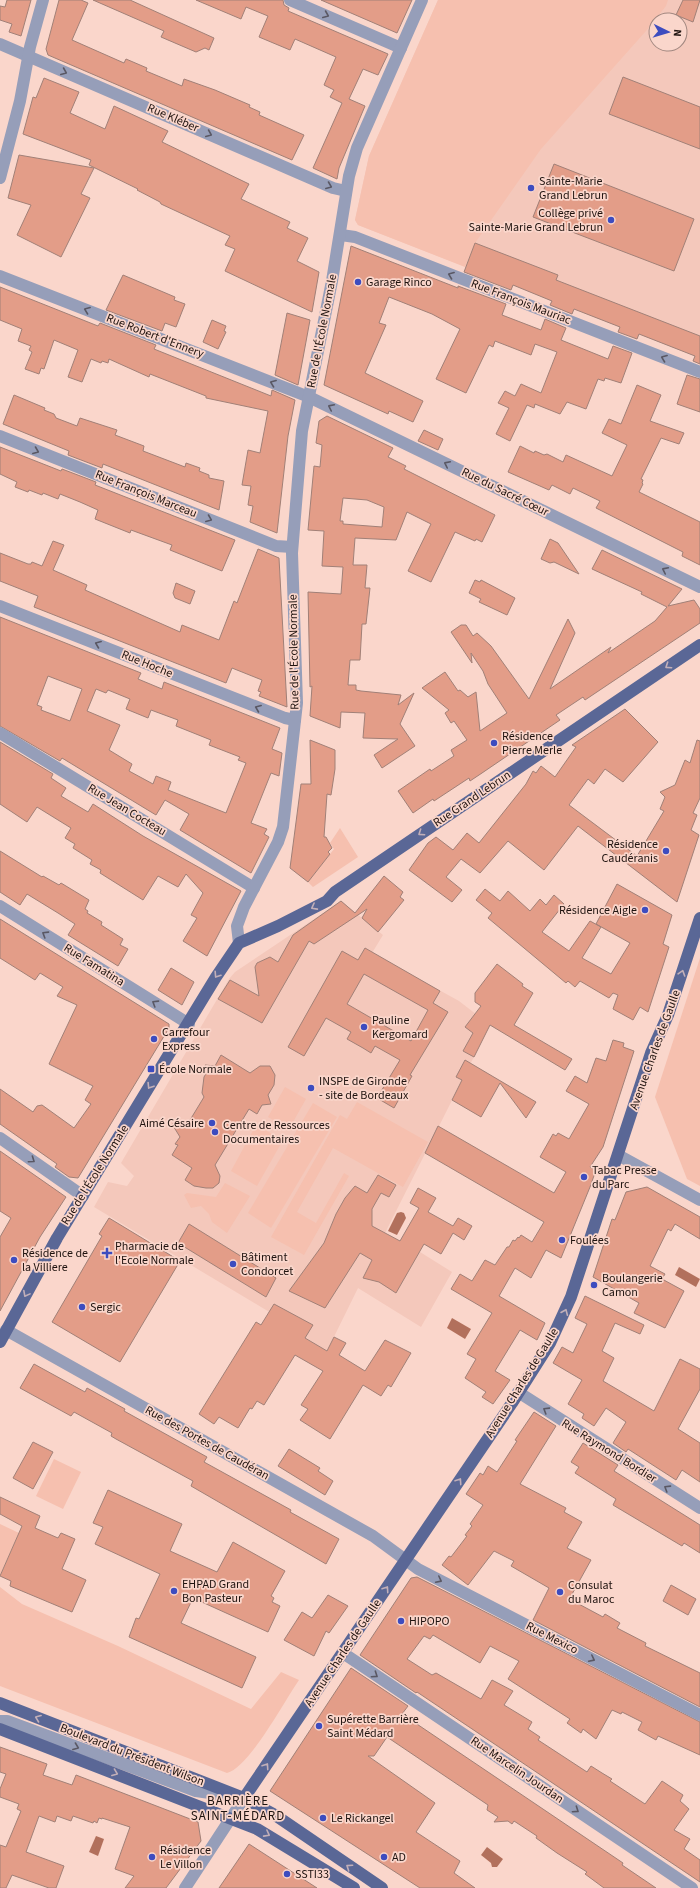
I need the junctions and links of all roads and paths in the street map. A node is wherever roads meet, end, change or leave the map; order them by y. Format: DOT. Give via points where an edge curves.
graph roads {
  1 [pos="43,0"];
  2 [pos="290,0"];
  3 [pos="422,0"];
  4 [pos="0,44"];
  5 [pos="401,48"];
  6 [pos="29,56"];
  7 [pos="0,178"];
  8 [pos="346,191"];
  9 [pos="341,235"];
  10 [pos="0,276"];
  11 [pos="700,372"];
  12 [pos="309,397"];
  13 [pos="0,436"];
  14 [pos="292,548"];
  15 [pos="700,587"];
  16 [pos="0,606"];
  17 [pos="700,644"];
  18 [pos="295,720"];
  19 [pos="0,733"];
  20 [pos="254,888"];
  21 [pos="0,906"];
  22 [pos="700,918"];
  23 [pos="240,943"];
  24 [pos="189,1024"];
  25 [pos="0,1138"];
  26 [pos="618,1155"];
  27 [pos="83,1196"];
  28 [pos="700,1200"];
  29 [pos="6,1330"];
  30 [pos="0,1342"];
  31 [pos="518,1392"];
  32 [pos="700,1508"];
  33 [pos="406,1559"];
  34 [pos="343,1653"];
  35 [pos="0,1704"];
  36 [pos="0,1708"];
  37 [pos="14,1709"];
  38 [pos="700,1715"];
  39 [pos="0,1721"];
  40 [pos="0,1729"];
  41 [pos="244,1798"];
  42 [pos="232,1818"];
  43 [pos="185,1888"];
  44 [pos="354,1888"];
  45 [pos="382,1888"];
  46 [pos="692,1888"];
  1 -- 6 [label="street"];
  2 -- 5 [label="street, one-way"];
  3 -- 5 [label="street, Rue de l'École Normale"];
  4 -- 6 [label="street, Rue Kléber"];
  5 -- 8 [label="street, Rue de l'École Normale" via="357,148"];
  6 -- 7 [label="street"];
  6 -- 8 [label="street, Rue Kléber, one-way"];
  8 -- 9 [label="street, Rue de l'École Normale"];
  11 -- 9 [label="street, Rue François Mauriac, one-way" via="355,237"];
  9 -- 12 [label="street, Rue de l'École Normale"];
  12 -- 10 [label="street, Rue Robert d'Ennery, one-way"];
  12 -- 14 [label="street, Rue de l'École Normale" via="302,431"];
  15 -- 12 [label="street, Rue du Sacré Cœur, one-way"];
  13 -- 14 [label="street, Rue François Marceau, one-way" via="276,546"];
  14 -- 18 [label="street, Rue de l'École Normale" via="297,703"];
  18 -- 16 [label="street, Rue Hoche, one-way"];
  17 -- 23 [label="main road, Rue Grand Lebrun, one-way" via="335,892 327,901"];
  18 -- 20 [label="street, Rue de l'École Normale" via="283,828"];
  19 -- 20 [label="street, Rue Jean Cocteau"];
  20 -- 23 [label="street, Rue de l'École Normale" via="237,926"];
  24 -- 21 [label="street, Rue Famatina, one-way"];
  26 -- 22 [label="main road, Avenue Charles de Gaulle, one-way" via="651,1053 668,1015"];
  23 -- 24 [label="main road, Rue de l'École Normale, one-way" via="216,977"];
  24 -- 27 [label="main road, Rue de l'École Normale, one-way"];
  25 -- 27 [label="street, one-way"];
  26 -- 28 [label="street"];
  31 -- 26 [label="main road, Avenue Charles de Gaulle, one-way" via="561,1321"];
  27 -- 29 [label="main road, Rue de l'École Normale, one-way" via="42,1263"];
  29 -- 30 [label="main road, Rue de l'École Normale"];
  29 -- 33 [label="street, Rue des Portes de Caudéran" via="373,1536"];
  32 -- 31 [label="street, Rue Raymond Bordier, one-way"];
  33 -- 31 [label="main road, Avenue Charles de Gaulle, one-way"];
  34 -- 33 [label="main road, Avenue Charles de Gaulle, one-way"];
  33 -- 38 [label="street, Rue Mexico, one-way" via="418,1569"];
  41 -- 34 [label="main road, Avenue Charles de Gaulle, one-way"];
  34 -- 46 [label="street, Rue Marcelin Jourdan, one-way"];
  35 -- 37 [label="main road, Boulevard du Président Wilson"];
  36 -- 37 [label="street"];
  41 -- 37 [label="main road, Boulevard du Président Wilson, one-way"];
  39 -- 41 [label="street, one-way" via="7,1721 196,1791"];
  40 -- 42 [label="main road, Boulevard du Président Wilson, one-way"];
  41 -- 42 [label="street"];
  45 -- 41 [label="main road, Boulevard du Président Wilson, one-way" via="275,1815"];
  42 -- 43 [label="street"];
  42 -- 44 [label="main road, Boulevard du Président Wilson, one-way" via="272,1837"];
}
